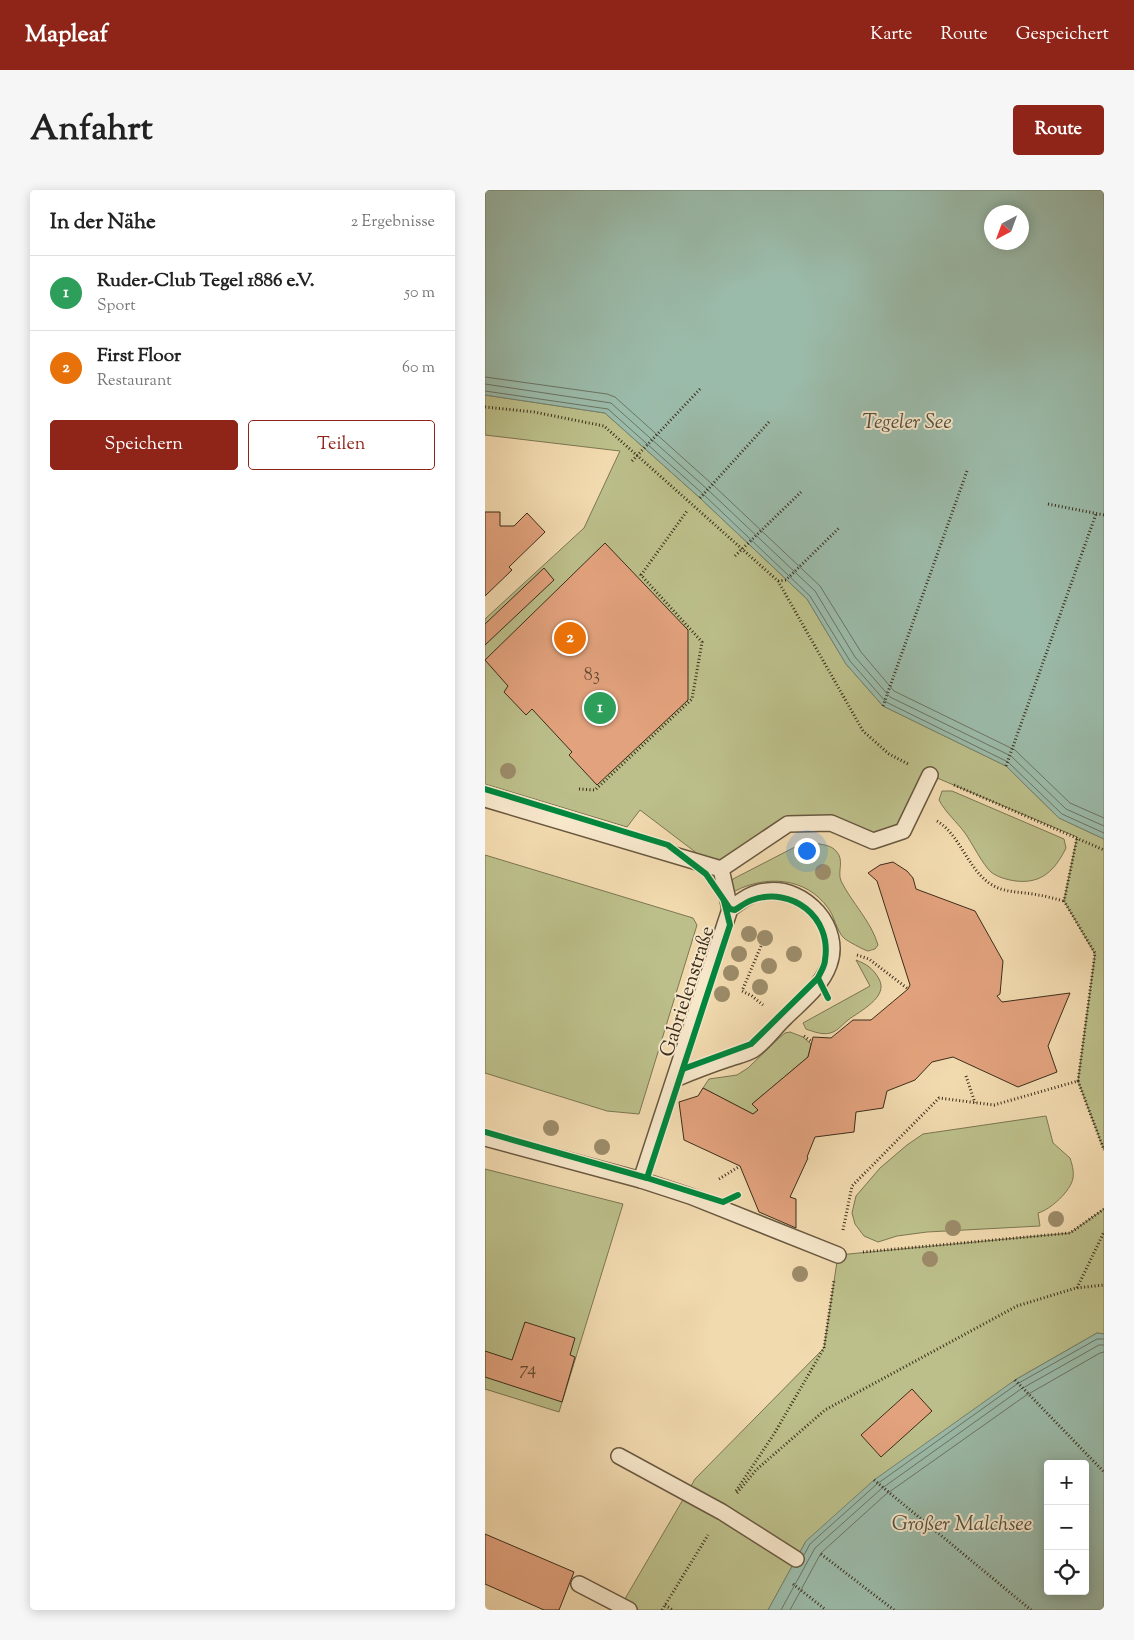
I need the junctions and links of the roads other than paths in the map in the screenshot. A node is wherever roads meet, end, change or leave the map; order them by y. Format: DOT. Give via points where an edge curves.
graph roads {
  1 [pos="930,775"];
  2 [pos="485,800"];
  3 [pos="721,869"];
  4 [pos="730,909"];
  5 [pos="675,1079"];
  6 [pos="485,1138"];
  7 [pos="641,1180"];
  8 [pos="838,1255"];
  9 [pos="619,1456"];
  10 [pos="796,1559"];
  11 [pos="579,1584"];
  12 [pos="629,1610"];
  1 -- 3 [label="lane" via="903,831 873,841 831,823 788,824"];
  2 -- 3 [label="lane"];
  3 -- 4 [label="lane"];
  4 -- 5 [label="lane, Gabrielenstraße"];
  4 -- 5 [label="lane, Gabrielenstraße" via="748,895 767,890 782,891 809,903 828,928 832,943 830,964 820,984 754,1049"];
  5 -- 7 [label="lane, Gabrielenstraße"];
  6 -- 7 [label="lane"];
  7 -- 8 [label="lane"];
  9 -- 10 [label="lane" via="721,1512"];
  11 -- 12 [label="lane"];
}
